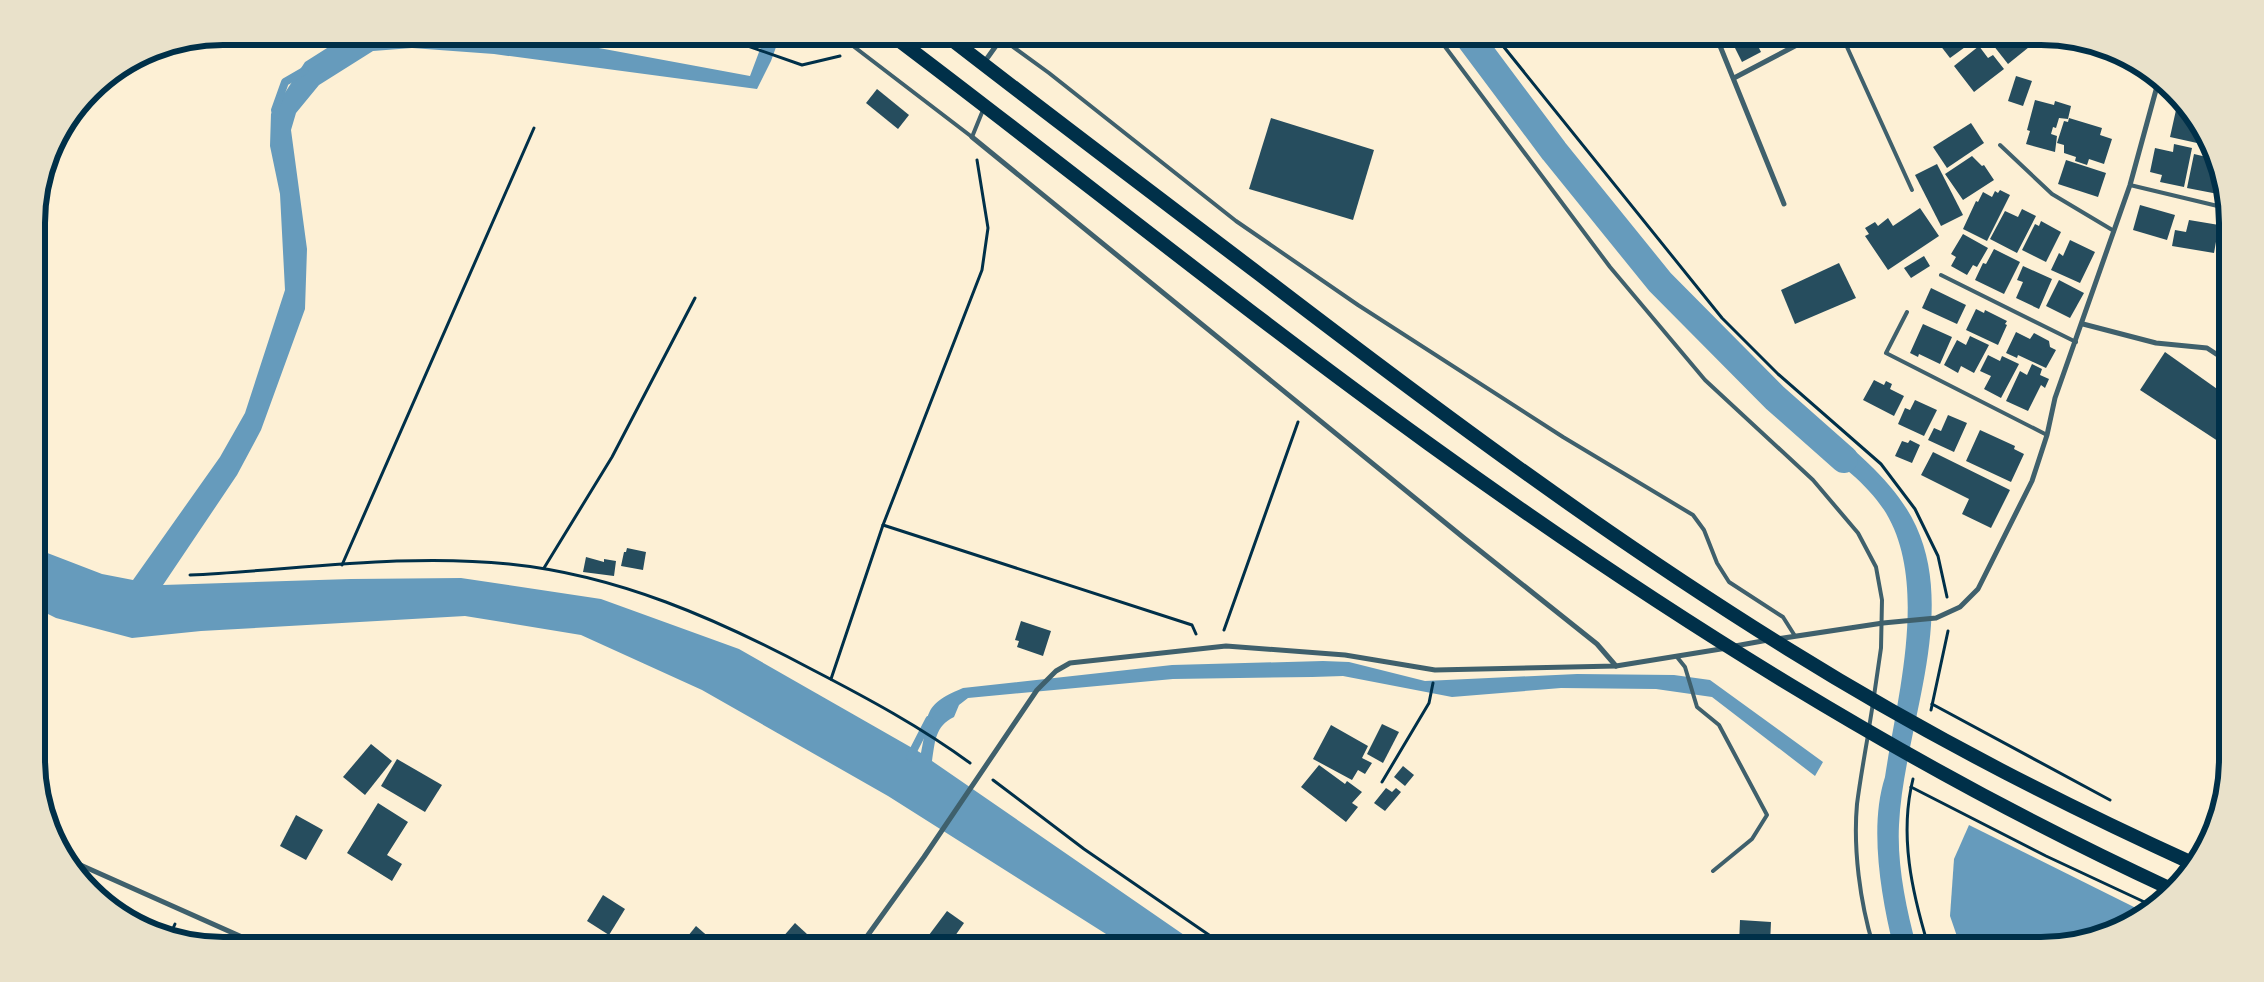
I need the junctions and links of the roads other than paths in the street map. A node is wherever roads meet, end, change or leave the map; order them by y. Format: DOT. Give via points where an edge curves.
graph roads {
  1 [pos="851,45"];
  2 [pos="905,45"];
  3 [pos="958,45"];
  4 [pos="996,45"];
  5 [pos="1012,45"];
  6 [pos="1444,45"];
  7 [pos="1720,45"];
  8 [pos="1797,45"];
  9 [pos="1846,45"];
  10 [pos="983,65"];
  11 [pos="1734,78"];
  12 [pos="2157,88"];
  13 [pos="985,105"];
  14 [pos="972,137"];
  15 [pos="2000,145"];
  16 [pos="2130,185"];
  17 [pos="1912,190"];
  18 [pos="1784,204"];
  19 [pos="2218,206"];
  20 [pos="2114,231"];
  21 [pos="1941,275"];
  22 [pos="1907,312"];
  23 [pos="2083,324"];
  24 [pos="2076,342"];
  25 [pos="2219,356"];
  26 [pos="2046,435"];
  27 [pos="1883,623"];
  28 [pos="1796,636"];
  29 [pos="1677,657"];
  30 [pos="1616,666"];
  31 [pos="2187,861"];
  32 [pos="80,865"];
  33 [pos="1713,871"];
  34 [pos="2165,886"];
  35 [pos="242,937"];
  36 [pos="866,937"];
  37 [pos="1871,937"];
  1 -- 14 [label="lane"];
  2 -- 13 [label="highway"];
  3 -- 10 [label="highway"];
  4 -- 10 [label="street"];
  5 -- 28 [label="lane" via="1244,227 1358,305 1692,515 1704,530 1717,563 1729,582 1783,617"];
  6 -- 27 [label="lane" via="1610,267 1706,380 1813,480 1858,533 1876,567"];
  7 -- 11 [label="street"];
  8 -- 11 [label="street"];
  9 -- 17 [label="lane"];
  10 -- 31 [label="highway" via="1364,354 1568,502 1790,651 1946,741"];
  11 -- 18 [label="street"];
  12 -- 16 [label="street"];
  13 -- 14 [label="lane"];
  13 -- 34 [label="highway" via="1292,343 1545,527 1784,682 1940,773 2099,856"];
  14 -- 30 [label="street" via="1597,644"];
  15 -- 20 [label="lane" via="2052,194"];
  16 -- 19 [label="lane"];
  16 -- 20 [label="street"];
  20 -- 23 [label="street"];
  21 -- 24 [label="lane"];
  22 -- 26 [label="lane" via="1886,352"];
  23 -- 24 [label="street"];
  23 -- 25 [label="street" via="2156,343 2207,348"];
  24 -- 26 [label="street" via="2055,398"];
  26 -- 27 [label="street" via="2032,481 1978,589 1960,607 1936,618"];
  27 -- 28 [label="street"];
  27 -- 37 [label="lane" via="1857,805 1860,881"];
  28 -- 29 [label="street"];
  29 -- 30 [label="street"];
  29 -- 33 [label="lane" via="1685,667 1697,707 1719,725 1768,815 1752,839"];
  30 -- 36 [label="street" via="1435,670 1345,655 1221,646 1070,663 1056,672 1031,699"];
  32 -- 35 [label="street"];
}
